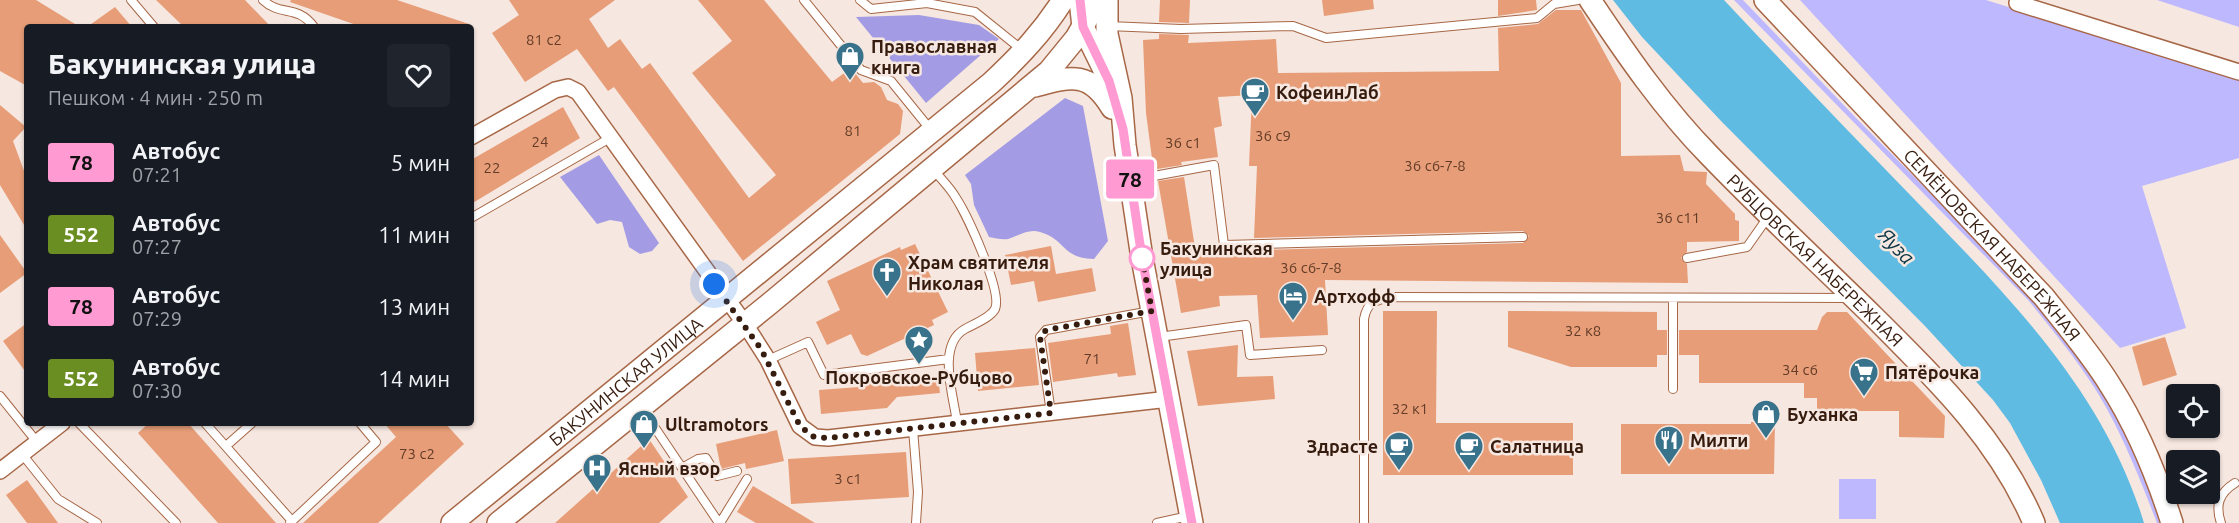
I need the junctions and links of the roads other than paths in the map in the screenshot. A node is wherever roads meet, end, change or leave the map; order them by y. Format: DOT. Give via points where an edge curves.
graph roads {
  1 [pos="131,0"];
  2 [pos="263,0"];
  3 [pos="804,0"];
  4 [pos="860,0"];
  5 [pos="1063,0"];
  6 [pos="1080,0"];
  7 [pos="1098,0"];
  8 [pos="1107,0"];
  9 [pos="1578,0"];
  10 [pos="1590,0"];
  11 [pos="1765,0"];
  12 [pos="2017,3"];
  13 [pos="151,24"];
  14 [pos="312,24"];
  15 [pos="1107,26"];
  16 [pos="1083,27"];
  17 [pos="1024,52"];
  18 [pos="2239,72"];
  19 [pos="1028,87"];
  20 [pos="1123,129"];
  21 [pos="932,132"];
  22 [pos="474,134"];
  23 [pos="610,138"];
  24 [pos="932,168"];
  25 [pos="1130,180"];
  26 [pos="1770,214"];
  27 [pos="474,216"];
  28 [pos="1523,237"];
  29 [pos="1687,258"];
  30 [pos="1673,298"];
  31 [pos="1855,299"];
  32 [pos="726,301"];
  33 [pos="1152,311"];
  34 [pos="745,324"];
  35 [pos="1157,338"];
  36 [pos="1322,350"];
  37 [pos="949,359"];
  38 [pos="768,360"];
  39 [pos="1673,388"];
  40 [pos="0,396"];
  41 [pos="1169,399"];
  42 [pos="641,406"];
  43 [pos="1051,413"];
  44 [pos="957,424"];
  45 [pos="58,426"];
  46 [pos="83,426"];
  47 [pos="208,426"];
  48 [pos="249,426"];
  49 [pos="363,426"];
  50 [pos="913,429"];
  51 [pos="36,442"];
  52 [pos="226,446"];
  53 [pos="22,454"];
  54 [pos="682,468"];
  55 [pos="0,471"];
  56 [pos="737,471"];
  57 [pos="747,478"];
  58 [pos="2235,483"];
  59 [pos="1191,520"];
  60 [pos="291,522"];
  61 [pos="97,523"];
  62 [pos="176,523"];
  63 [pos="452,523"];
  64 [pos="498,523"];
  65 [pos="720,523"];
  66 [pos="915,523"];
  67 [pos="1157,523"];
  68 [pos="1364,523"];
  69 [pos="2034,523"];
  70 [pos="2172,523"];
  71 [pos="2221,523"];
  1 -- 13 [label="lane"];
  2 -- 14 [label="lane" via="270,7 305,15"];
  3 -- 21 [label="lane" via="861,70 891,81"];
  4 -- 17 [label="lane" via="871,9 927,3 975,12"];
  5 -- 17 [label="main road, БАКУНИНСКАЯ УЛИЦА"];
  6 -- 16 [label="main road"];
  7 -- 16 [label="main road, БАКУНИНСКАЯ УЛИЦА"];
  8 -- 15 [label="main road"];
  9 -- 15 [label="lane" via="1554,4 1537,18 1326,38 1293,26"];
  10 -- 26 [label="main road, РУБЦОВСКАЯ НАБЕРЕЖНАЯ" via="1646,81 1707,154"];
  11 -- 70 [label="main road, СЕМЁНОВСКАЯ НАБЕРЕЖНАЯ" via="2044,297 2079,341 2111,386 2142,445"];
  12 -- 18 [label="street"];
  15 -- 20 [label="main road"];
  16 -- 19 [label="main road, БАКУНИНСКАЯ УЛИЦА" via="1057,62"];
  16 -- 20 [label="main road" via="1109,81"];
  17 -- 21 [label="main road, БАКУНИНСКАЯ УЛИЦА"];
  19 -- 20 [label="main road" via="1059,79 1085,79 1106,97"];
  19 -- 24 [label="main road, БАКУНИНСКАЯ УЛИЦА"];
  20 -- 25 [label="main road"];
  21 -- 32 [label="main road, БАКУНИНСКАЯ УЛИЦА"];
  22 -- 23 [label="street" via="555,90 568,87 578,92"];
  23 -- 27 [label="lane"];
  23 -- 32 [label="street"];
  24 -- 34 [label="main road, БАКУНИНСКАЯ УЛИЦА"];
  24 -- 37 [label="lane" via="956,198 994,282 996,300 989,315 954,338"];
  25 -- 28 [label="lane" via="1214,165 1224,245"];
  25 -- 33 [label="main road"];
  26 -- 29 [label="lane" via="1748,247"];
  26 -- 31 [label="main road, РУБЦОВСКАЯ НАБЕРЕЖНАЯ"];
  30 -- 31 [label="lane"];
  30 -- 39 [label="lane"];
  30 -- 68 [label="lane" via="1375,300 1364,319"];
  31 -- 69 [label="main road, РУБЦОВСКАЯ НАБЕРЕЖНАЯ" via="1944,386 1984,434 2022,494"];
  32 -- 34 [label="street"];
  32 -- 63 [label="main road, БАКУНИНСКАЯ УЛИЦА"];
  33 -- 35 [label="main road"];
  33 -- 43 [label="lane" via="1046,330 1040,337"];
  34 -- 38 [label="street"];
  34 -- 42 [label="main road, БАКУНИНСКАЯ УЛИЦА"];
  35 -- 36 [label="lane" via="1246,325 1250,355"];
  35 -- 41 [label="main road"];
  37 -- 38 [label="lane" via="824,375 808,342"];
  37 -- 44 [label="lane"];
  38 -- 50 [label="street" via="806,433 828,438"];
  40 -- 51 [label="lane"];
  41 -- 43 [label="street"];
  41 -- 59 [label="main road"];
  42 -- 54 [label="lane"];
  42 -- 64 [label="main road, БАКУНИНСКАЯ УЛИЦА"];
  43 -- 44 [label="street"];
  44 -- 50 [label="street"];
  45 -- 51 [label="street"];
  46 -- 62 [label="lane"];
  47 -- 52 [label="lane"];
  48 -- 52 [label="lane"];
  49 -- 60 [label="lane" via="376,442"];
  50 -- 66 [label="lane" via="918,492"];
  51 -- 53 [label="street"];
  52 -- 60 [label="lane"];
  53 -- 55 [label="street"];
  53 -- 61 [label="lane" via="58,500"];
  54 -- 56 [label="lane" via="706,458 717,476"];
  54 -- 65 [label="lane"];
  57 -- 65 [label="lane"];
  58 -- 71 [label="lane" via="2220,497 2217,513"];
  59 -- 67 [label="lane"];
}
